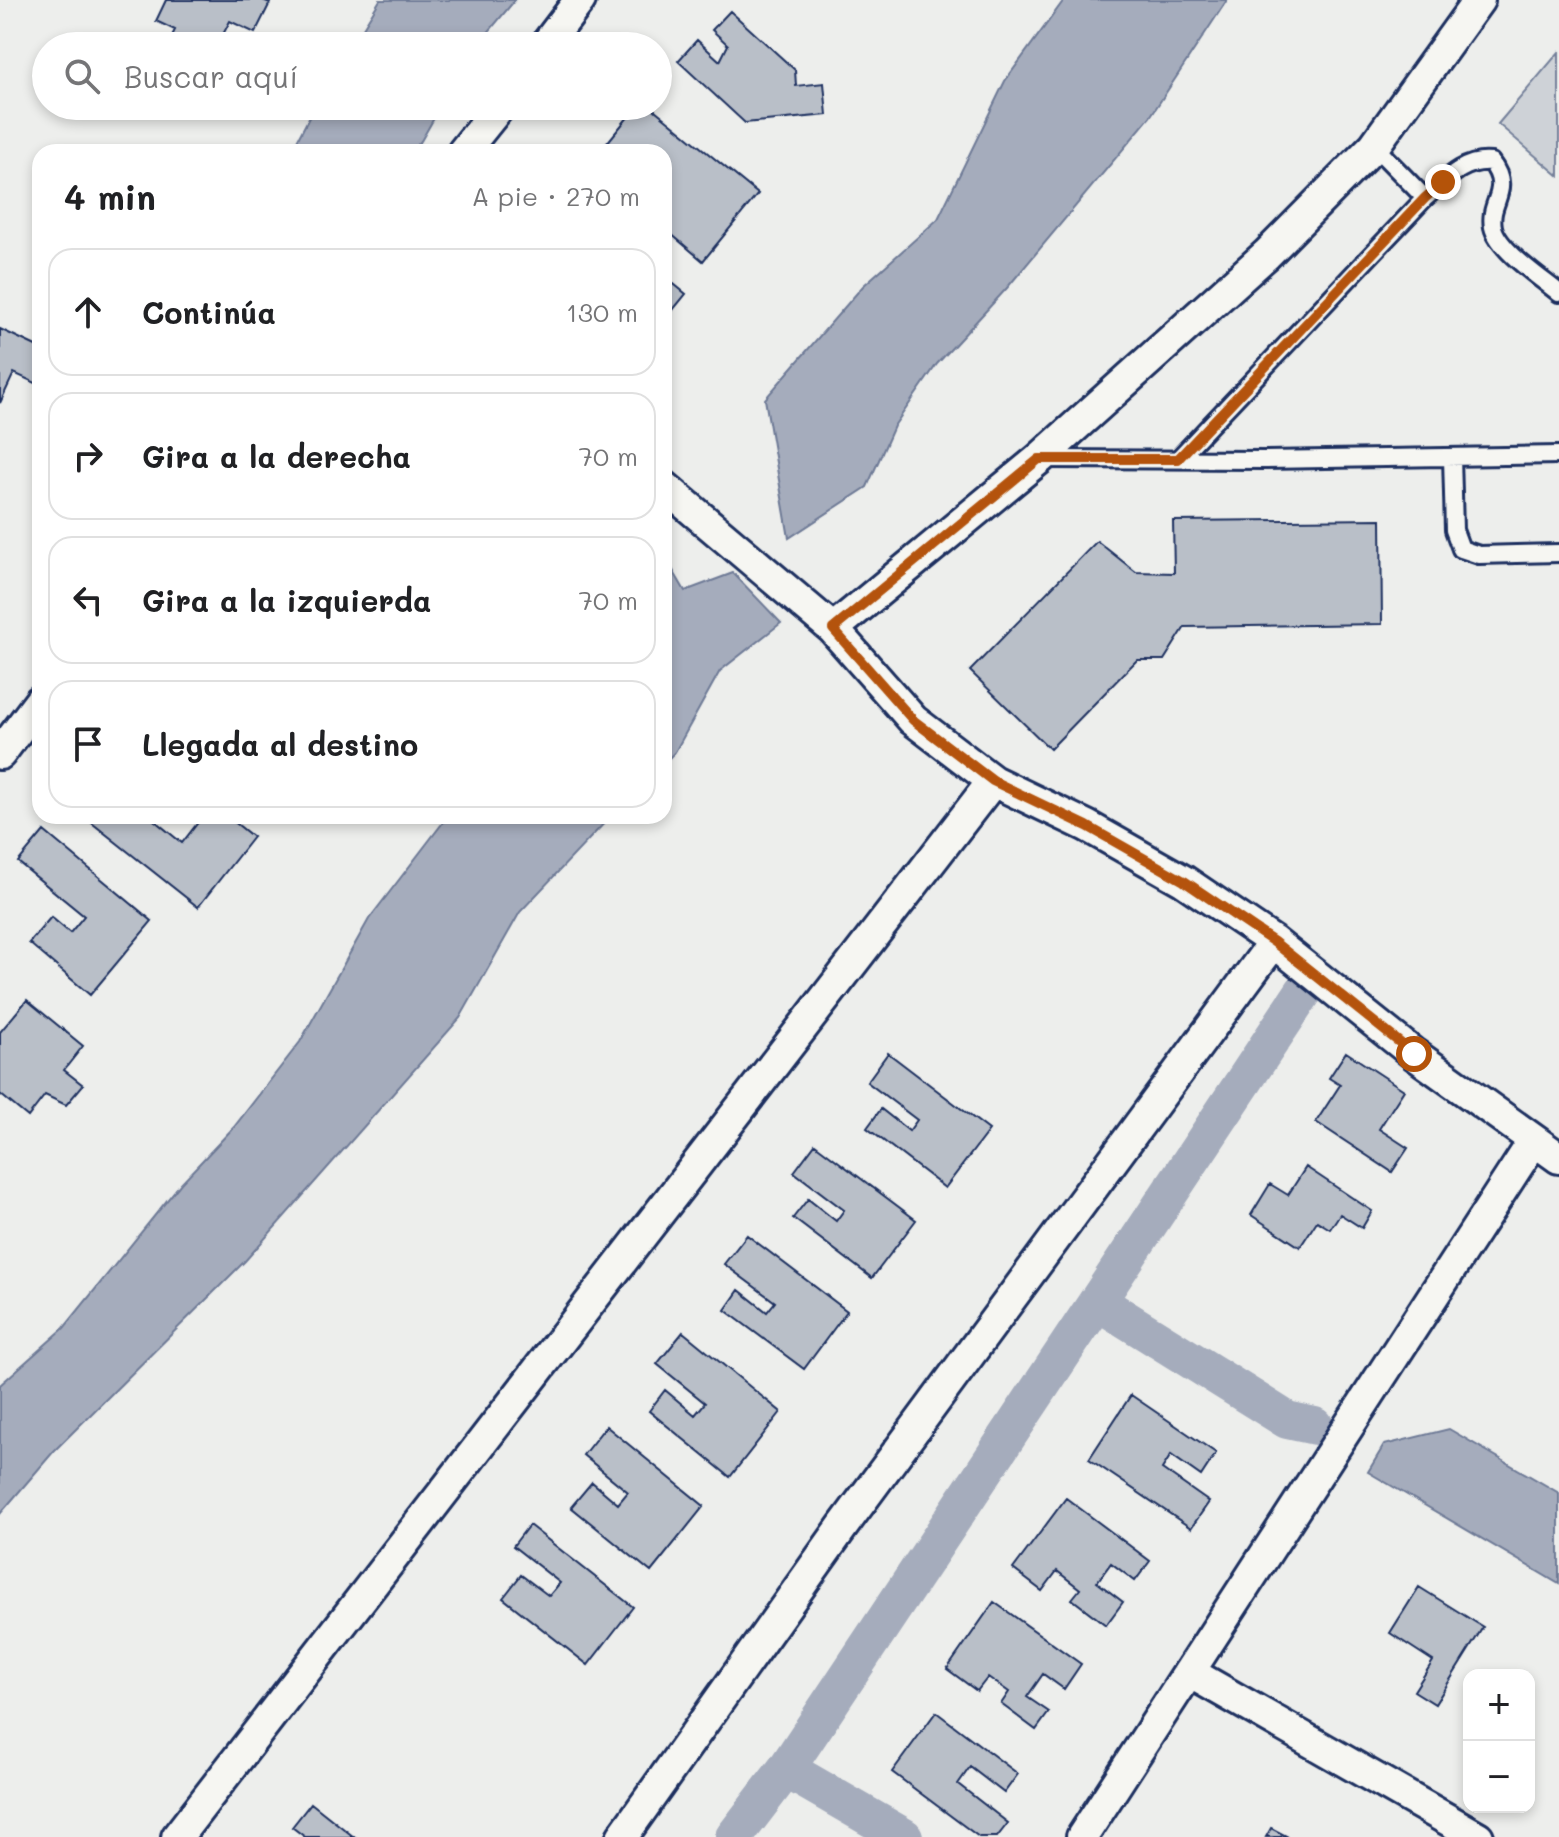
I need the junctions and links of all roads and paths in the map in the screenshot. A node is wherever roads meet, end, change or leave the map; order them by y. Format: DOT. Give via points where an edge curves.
graph roads {
  1 [pos="580,0"];
  2 [pos="1479,0"];
  3 [pos="556,32"];
  4 [pos="489,120"];
  5 [pos="469,144"];
  6 [pos="1374,146"];
  7 [pos="1425,198"];
  8 [pos="1559,293"];
  9 [pos="1559,455"];
  10 [pos="1452,457"];
  11 [pos="1039,459"];
  12 [pos="1178,459"];
  13 [pos="672,493"];
  14 [pos="1559,553"];
  15 [pos="833,629"];
  16 [pos="32,712"];
  17 [pos="0,754"];
  18 [pos="993,781"];
  19 [pos="1274,942"];
  20 [pos="1533,1142"];
  21 [pos="1559,1158"];
  22 [pos="1189,1672"];
  23 [pos="177,1837"];
  24 [pos="622,1837"];
  25 [pos="1082,1837"];
  26 [pos="1478,1837"];
  1 -- 3 [label="street"];
  2 -- 6 [label="street"];
  4 -- 5 [label="street"];
  6 -- 7 [label="lane"];
  6 -- 11 [label="street" via="1267,254"];
  7 -- 8 [label="lane" via="1460,168 1475,160 1491,162 1500,174 1492,224 1497,238"];
  7 -- 12 [label="lane"];
  9 -- 10 [label="lane"];
  10 -- 12 [label="lane"];
  10 -- 14 [label="lane" via="1454,530 1461,549 1479,555"];
  11 -- 12 [label="lane"];
  11 -- 15 [label="street"];
  13 -- 15 [label="street"];
  15 -- 18 [label="street" via="913,720"];
  16 -- 17 [label="street"];
  18 -- 19 [label="street" via="1170,873"];
  18 -- 23 [label="street"];
  19 -- 20 [label="street"];
  19 -- 24 [label="street" via="843,1526"];
  20 -- 21 [label="street"];
  20 -- 22 [label="street"];
  22 -- 25 [label="street"];
  22 -- 26 [label="street"];
}
